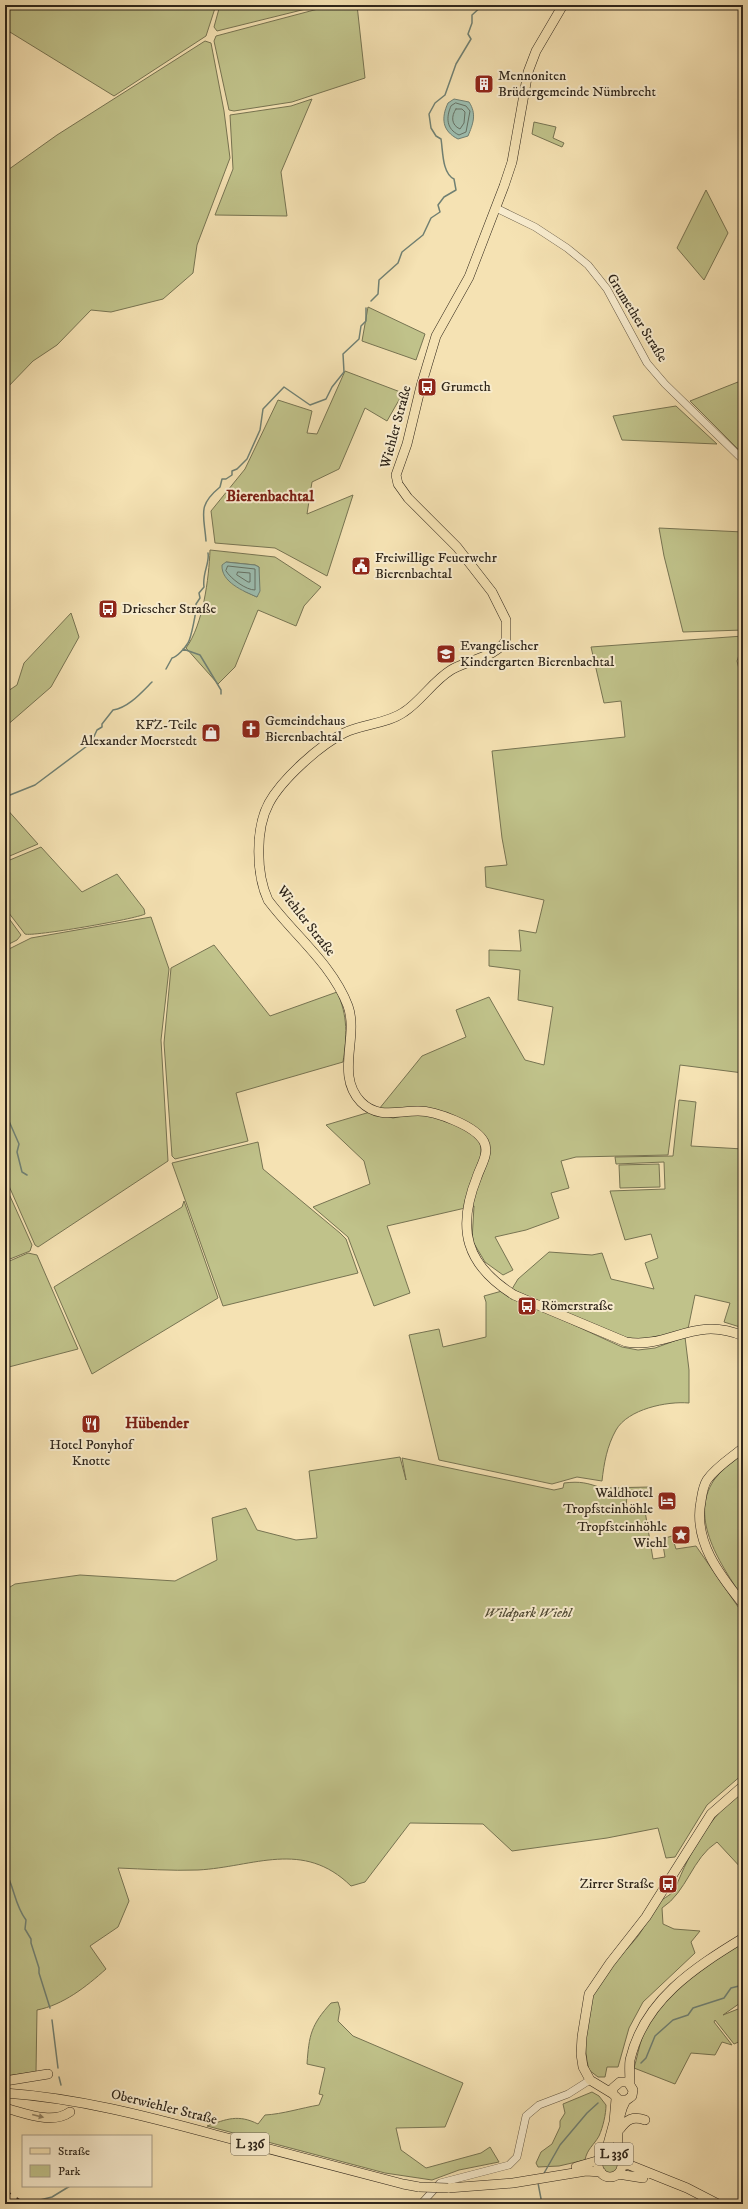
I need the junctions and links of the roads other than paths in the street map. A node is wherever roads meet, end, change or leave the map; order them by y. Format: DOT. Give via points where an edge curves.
graph roads {
  1 [pos="563,5"];
  2 [pos="496,208"];
  3 [pos="743,460"];
  4 [pos="743,1336"];
  5 [pos="743,1448"];
  6 [pos="743,1604"];
  7 [pos="743,1786"];
  8 [pos="743,1938"];
  9 [pos="630,2061"];
  10 [pos="48,2074"];
  11 [pos="5,2081"];
  12 [pos="592,2081"];
  13 [pos="630,2084"];
  14 [pos="618,2092"];
  15 [pos="5,2093"];
  16 [pos="5,2108"];
  17 [pos="70,2112"];
  18 [pos="645,2120"];
  19 [pos="619,2130"];
  20 [pos="602,2158"];
  21 [pos="621,2160"];
  22 [pos="601,2172"];
  23 [pos="554,2173"];
  24 [pos="618,2174"];
  25 [pos="666,2181"];
  26 [pos="421,2204"];
  27 [pos="718,2204"];
  1 -- 2 [label="main road, Wiehler Straße" via="536,51 528,72 512,162"];
  2 -- 3 [label="street, Grumether Straße" via="535,227 588,265 607,289 647,363 664,384"];
  2 -- 4 [label="main road, Wiehler Straße" via="463,291 436,336 396,475 398,484 408,498 457,547 492,592 506,620 506,640 495,650 461,665 437,680 405,712 353,729 330,742 297,770 269,803 261,827 263,890 268,900 341,989 351,1024 348,1070 361,1102 378,1112 432,1113 471,1129 485,1143 486,1151 471,1193 467,1236 479,1266 502,1288 626,1342 650,1343 689,1331 709,1328 727,1330"];
  5 -- 6 [label="main road" via="706,1481 698,1514 700,1531 709,1555"];
  7 -- 12 [label="main road" via="711,1814 646,1917 589,1994 581,2054 583,2067"];
  8 -- 9 [label="main road" via="705,1961 661,1998 639,2035"];
  9 -- 13 [label="main road"];
  9 -- 14 [label="main road"];
  10 -- 11 [label="main road"];
  12 -- 14 [label="main road"];
  12 -- 26 [label="street" via="539,2105 526,2116 517,2158 509,2165 440,2183"];
  13 -- 14 [label="main road"];
  13 -- 14 [label="main road" via="633,2093"];
  14 -- 19 [label="main road"];
  14 -- 20 [label="main road" via="614,2122"];
  15 -- 23 [label="main road, Oberwiehler Straße / L 336, bridge" via="82,2102 150,2117 419,2187 479,2186"];
  16 -- 17 [label="main road, one-way" via="50,2119 64,2117"];
  18 -- 19 [label="main road" via="632,2118"];
  19 -- 21 [label="main road" via="617,2142"];
  20 -- 21 [label="main road, L 336" via="612,2154"];
  20 -- 22 [label="main road, L 336" via="598,2167"];
  20 -- 23 [label="main road, Oberwiehler Straße / L 336"];
  21 -- 24 [label="main road, L 336" via="622,2169"];
  21 -- 25 [label="main road, L 336"];
  22 -- 23 [label="main road, Oberwiehler Straße / L 336"];
  22 -- 24 [label="main road, L 336" via="607,2177"];
  24 -- 25 [label="main road, L 336"];
  25 -- 27 [label="main road, L 336" via="688,2188"];
}
